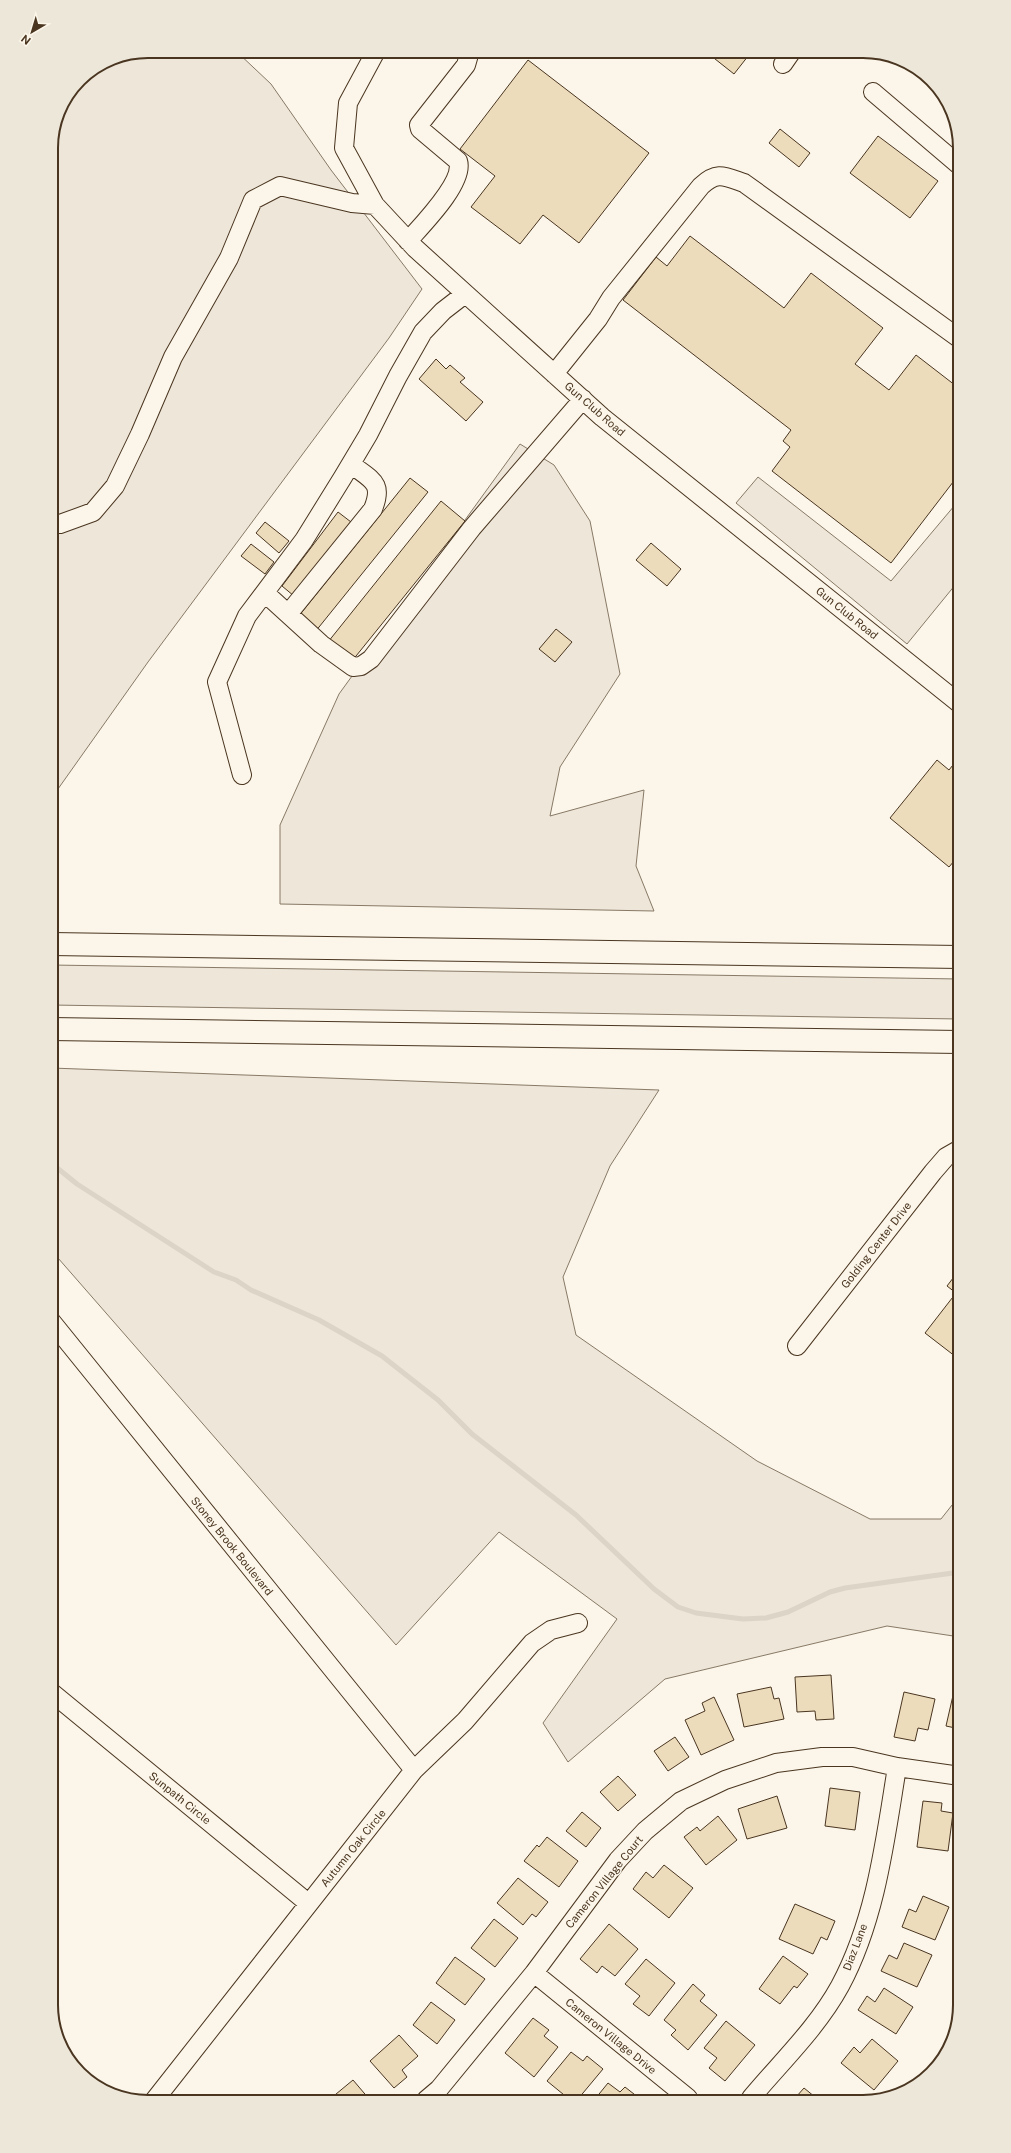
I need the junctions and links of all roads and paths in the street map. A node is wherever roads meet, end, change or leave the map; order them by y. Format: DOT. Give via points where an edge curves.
graph roads {
  1 [pos="372,58"];
  2 [pos="468,58"];
  3 [pos="873,92"];
  4 [pos="953,160"];
  5 [pos="375,205"];
  6 [pos="408,241"];
  7 [pos="465,294"];
  8 [pos="953,334"];
  9 [pos="554,374"];
  10 [pos="583,400"];
  11 [pos="351,464"];
  12 [pos="58,524"];
  13 [pos="264,593"];
  14 [pos="288,614"];
  15 [pos="953,698"];
  16 [pos="242,775"];
  17 [pos="58,944"];
  18 [pos="953,957"];
  19 [pos="58,1029"];
  20 [pos="953,1042"];
  21 [pos="953,1153"];
  22 [pos="58,1330"];
  23 [pos="797,1346"];
  24 [pos="578,1623"];
  25 [pos="58,1698"];
  26 [pos="898,1767"];
  27 [pos="414,1770"];
  28 [pos="953,1775"];
  29 [pos="308,1903"];
  30 [pos="534,1973"];
  31 [pos="158,2095"];
  32 [pos="432,2095"];
  33 [pos="684,2095"];
  34 [pos="753,2095"];
  1 -- 5 [label="street, Gun Club Road" via="348,103 344,148"];
  2 -- 6 [label="street" via="466,65 419,125 420,129 458,161 459,171 442,200"];
  3 -- 4 [label="street"];
  5 -- 6 [label="street, Gun Club Road"];
  5 -- 12 [label="street" via="352,203 280,186 253,200 229,258 173,357 115,486 93,512"];
  6 -- 7 [label="street, Gun Club Road"];
  7 -- 9 [label="street, Gun Club Road"];
  7 -- 11 [label="street" via="423,332"];
  8 -- 9 [label="street" via="744,183 720,175 710,178 701,186"];
  9 -- 10 [label="street, Gun Club Road"];
  10 -- 14 [label="street" via="472,528 371,660 361,666 352,667 321,644"];
  10 -- 15 [label="street, Gun Club Road"];
  11 -- 13 [label="street" via="304,540"];
  11 -- 14 [label="street" via="375,484 378,498 372,509"];
  13 -- 14 [label="street"];
  13 -- 16 [label="street" via="247,616 217,682"];
  17 -- 18 [label="highway"];
  19 -- 20 [label="highway"];
  21 -- 23 [label="street, Golding Center Drive" via="933,1172"];
  22 -- 27 [label="street, Stoney Brook Boulevard"];
  24 -- 27 [label="street, Autumn Oak Circle" via="551,1630 532,1643 464,1721"];
  25 -- 29 [label="street, Sunpath Circle"];
  26 -- 28 [label="street, Cameron Village Court"];
  26 -- 30 [label="street, Cameron Village Court" via="853,1757 822,1757 776,1763 725,1780 681,1801 646,1831 618,1860"];
  26 -- 34 [label="street, Diaz Lane" via="876,1885 861,1935 840,1986 815,2023"];
  27 -- 29 [label="street, Autumn Oak Circle"];
  29 -- 31 [label="street, Autumn Oak Circle"];
  30 -- 32 [label="street, Cameron Village Court"];
  30 -- 33 [label="street, Cameron Village Drive"];
}
